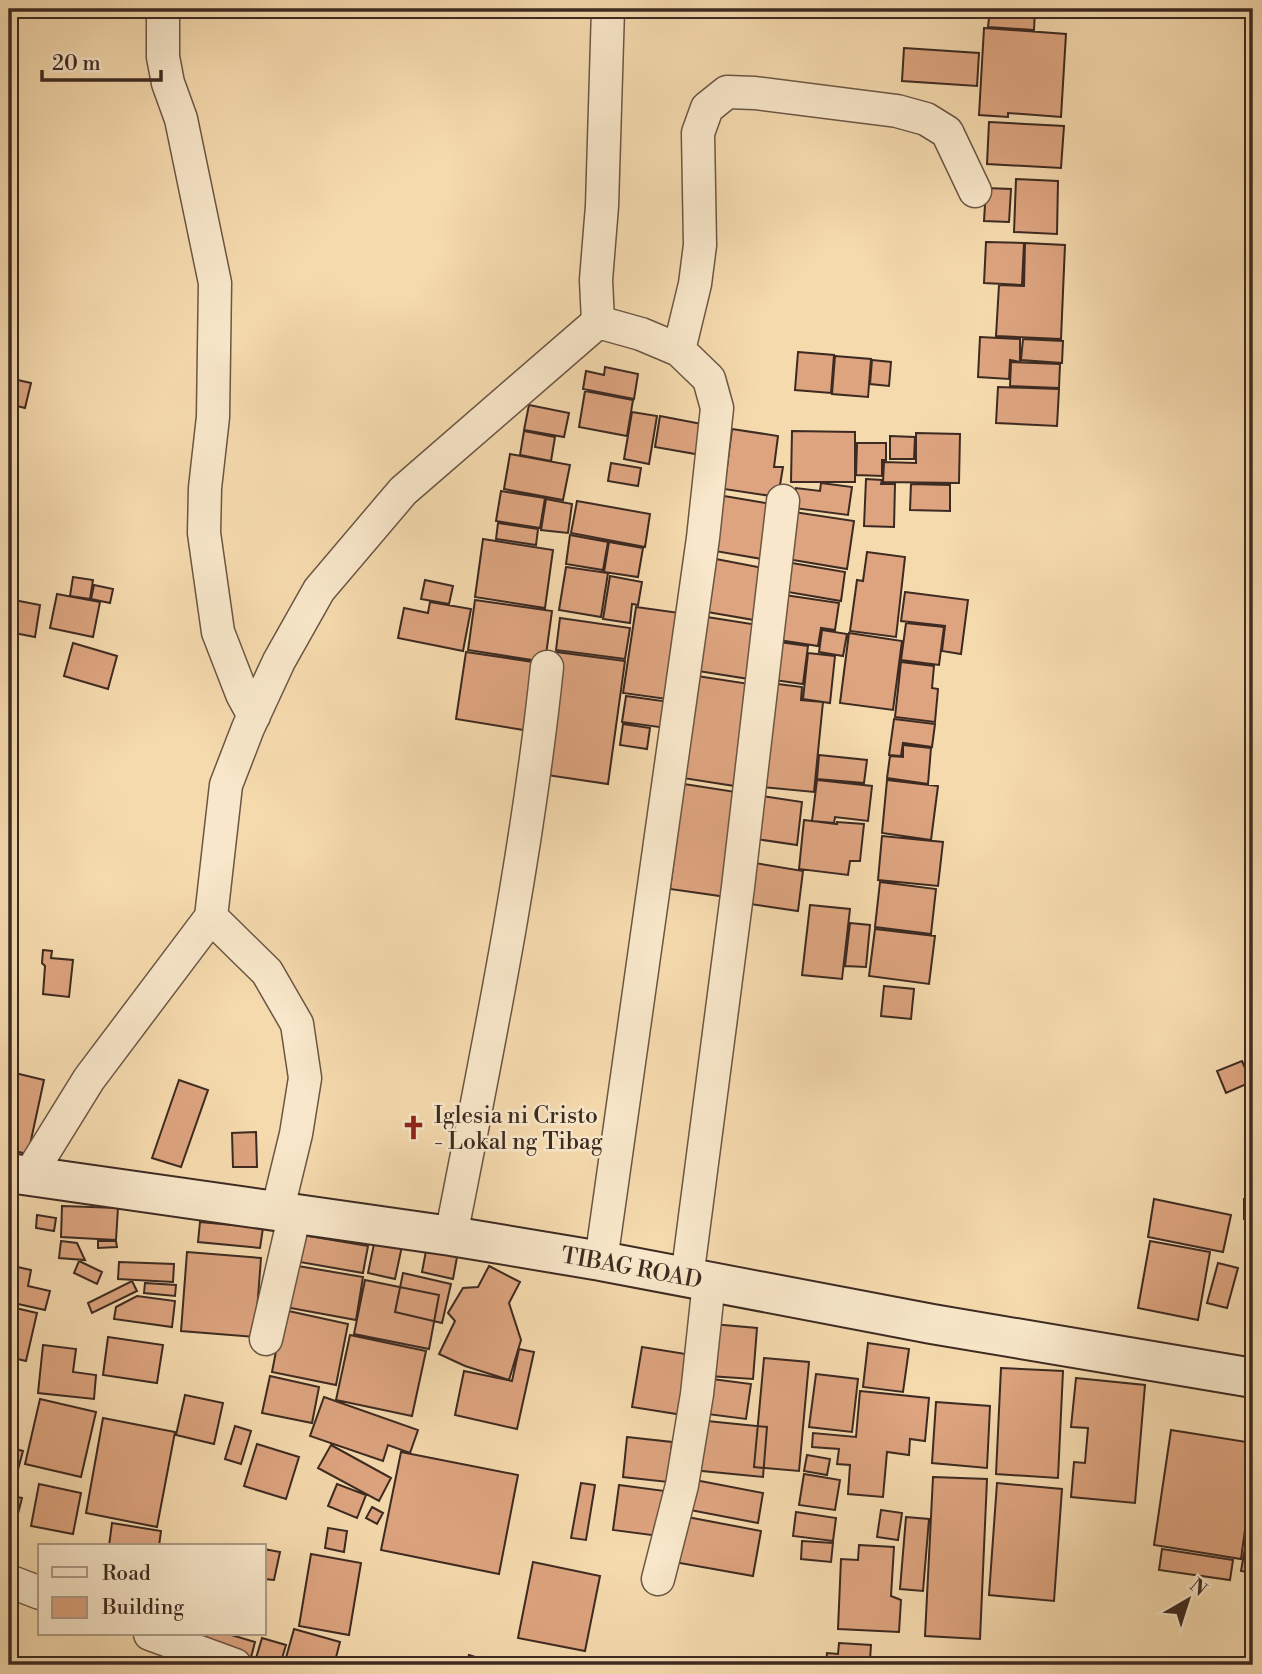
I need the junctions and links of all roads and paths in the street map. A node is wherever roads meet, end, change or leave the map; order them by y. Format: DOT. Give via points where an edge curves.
graph roads {
  1 [pos="163,9"];
  2 [pos="608,9"];
  3 [pos="975,191"];
  4 [pos="598,322"];
  5 [pos="679,350"];
  6 [pos="783,501"];
  7 [pos="547,667"];
  8 [pos="254,716"];
  9 [pos="211,917"];
  10 [pos="19,1174"];
  11 [pos="286,1213"];
  12 [pos="452,1236"];
  13 [pos="601,1261"];
  14 [pos="698,1280"];
  15 [pos="266,1339"];
  16 [pos="1253,1378"];
  17 [pos="658,1579"];
  18 [pos="9,1581"];
  19 [pos="38,1592"];
  20 [pos="155,1636"];
  21 [pos="235,1665"];
  1 -- 8 [label="street" via="163,57 181,119 215,283 213,417 204,533 218,632"];
  2 -- 4 [label="street"];
  3 -- 5 [label="street" via="947,132 926,119 727,92 707,108 698,133 700,245"];
  4 -- 5 [label="street"];
  4 -- 8 [label="street" via="403,491 319,590"];
  5 -- 13 [label="street" via="709,379 718,408"];
  6 -- 14 [label="street"];
  7 -- 12 [label="street" via="512,923"];
  8 -- 9 [label="street" via="226,785"];
  9 -- 10 [label="street"];
  9 -- 11 [label="street" via="267,972 297,1024 305,1078"];
  10 -- 11 [label="street, TIBAG ROAD"];
  11 -- 12 [label="street, TIBAG ROAD"];
  11 -- 15 [label="street"];
  12 -- 13 [label="street, TIBAG ROAD"];
  13 -- 14 [label="street, TIBAG ROAD"];
  14 -- 16 [label="street, TIBAG ROAD"];
  14 -- 17 [label="street" via="697,1394 682,1485"];
  18 -- 19 [label="street"];
  20 -- 21 [label="street"];
}
